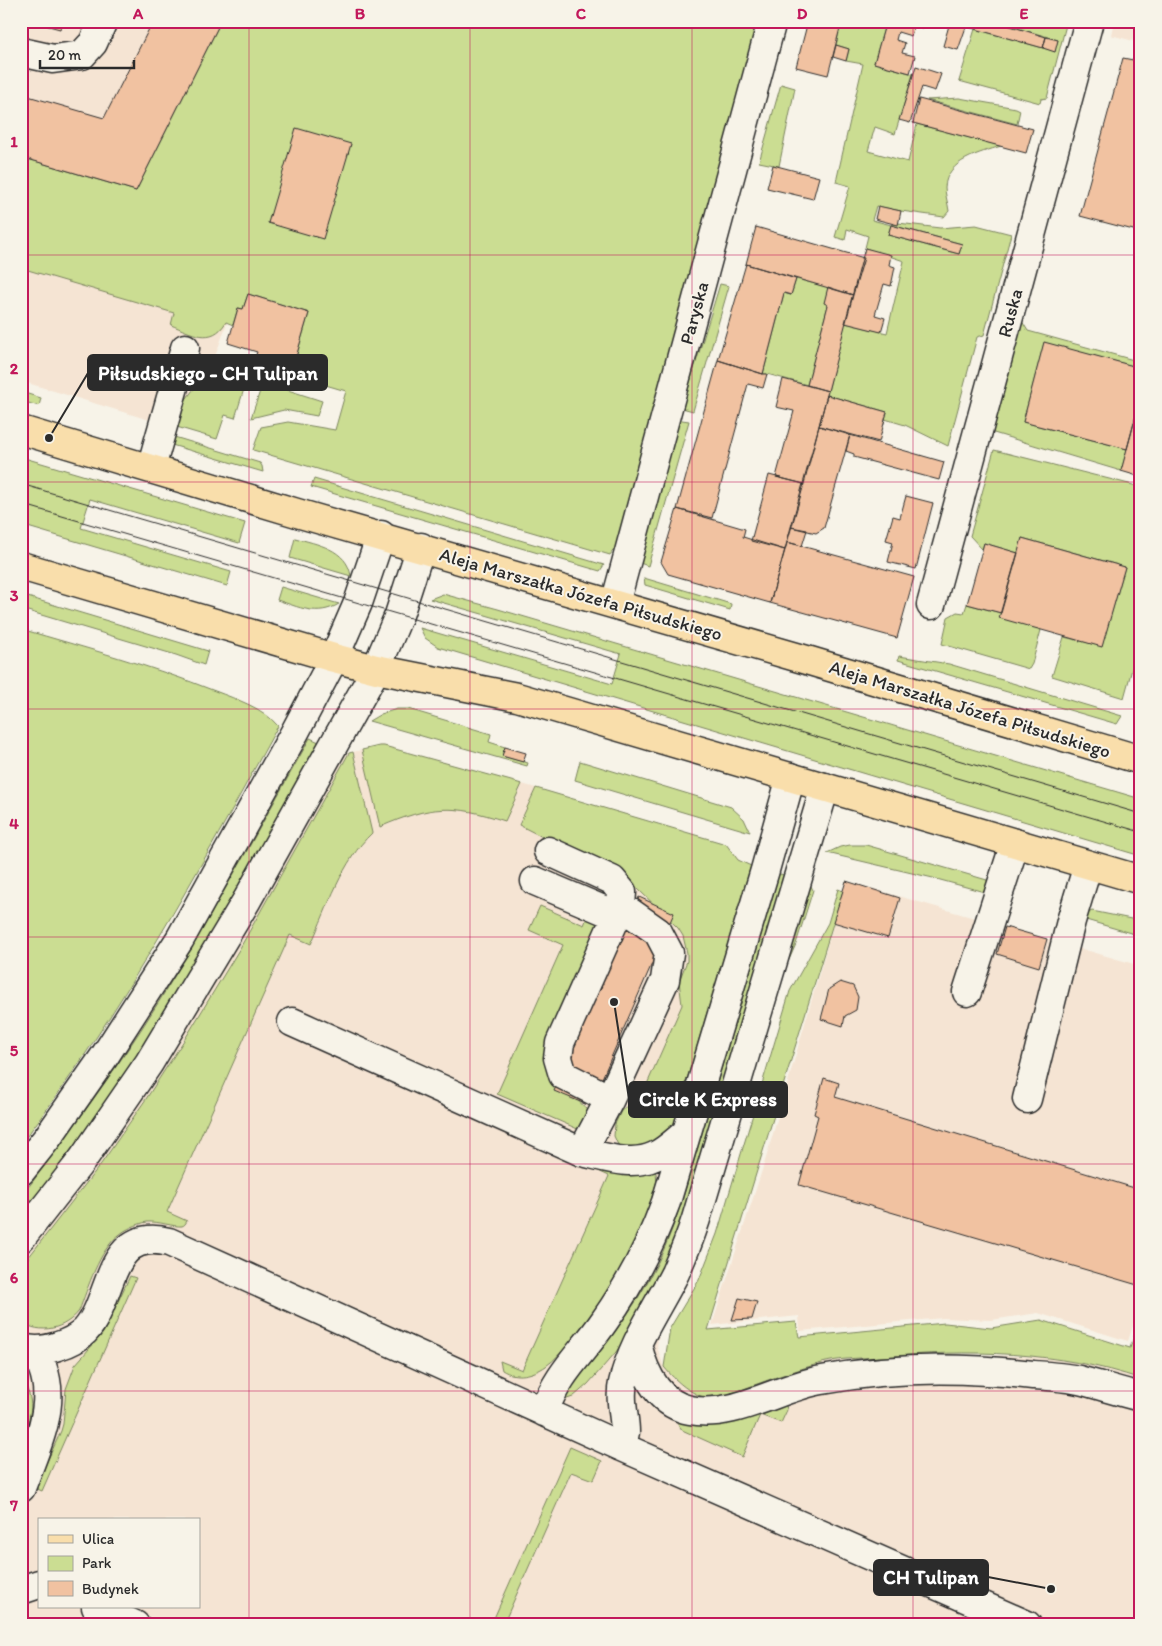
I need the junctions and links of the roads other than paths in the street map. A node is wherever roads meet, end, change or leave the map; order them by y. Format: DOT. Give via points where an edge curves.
graph roads {
  1 [pos="103,21"];
  2 [pos="772,21"];
  3 [pos="1089,21"];
  4 [pos="21,52"];
  5 [pos="185,348"];
  6 [pos="21,430"];
  7 [pos="151,468"];
  8 [pos="381,535"];
  9 [pos="421,547"];
  10 [pos="21,566"];
  11 [pos="615,604"];
  12 [pos="931,605"];
  13 [pos="334,658"];
  14 [pos="376,669"];
  15 [pos="1141,760"];
  16 [pos="791,777"];
  17 [pos="825,787"];
  18 [pos="1015,843"];
  19 [pos="548,851"];
  20 [pos="1088,865"];
  21 [pos="1141,880"];
  22 [pos="535,881"];
  23 [pos="619,912"];
  24 [pos="967,992"];
  25 [pos="292,1022"];
  26 [pos="610,1099"];
  27 [pos="1027,1099"];
  28 [pos="686,1133"];
  29 [pos="582,1152"];
  30 [pos="21,1171"];
  31 [pos="21,1238"];
  32 [pos="637,1344"];
  33 [pos="29,1349"];
  34 [pos="1141,1397"];
  35 [pos="544,1412"];
  36 [pos="622,1448"];
  37 [pos="24,1475"];
  38 [pos="38,1584"];
  39 [pos="21,1590"];
  40 [pos="98,1608"];
  41 [pos="135,1625"];
  42 [pos="1028,1625"];
  1 -- 4 [label="street" via="93,43 82,56 53,59"];
  2 -- 11 [label="street, Paryska"];
  3 -- 12 [label="street, Ruska"];
  5 -- 7 [label="street"];
  6 -- 7 [label="main road, Aleja Marszałka Józefa Piłsudskiego"];
  7 -- 8 [label="main road, Aleja Marszałka Józefa Piłsudskiego"];
  8 -- 9 [label="main road, Aleja Marszałka Józefa Piłsudskiego"];
  8 -- 13 [label="street" via="358,603"];
  9 -- 11 [label="main road, Aleja Marszałka Józefa Piłsudskiego"];
  9 -- 14 [label="street" via="399,615"];
  10 -- 13 [label="main road"];
  11 -- 15 [label="main road, Aleja Marszałka Józefa Piłsudskiego"];
  13 -- 14 [label="main road"];
  13 -- 30 [label="street" via="180,939 104,1058"];
  14 -- 16 [label="main road" via="517,697"];
  14 -- 31 [label="street" via="176,1020 83,1158"];
  16 -- 17 [label="main road"];
  16 -- 28 [label="street"];
  17 -- 18 [label="main road"];
  17 -- 32 [label="street" via="687,1247"];
  18 -- 20 [label="main road"];
  18 -- 24 [label="street"];
  19 -- 23 [label="street" via="612,880 622,892"];
  20 -- 21 [label="main road"];
  20 -- 27 [label="street"];
  22 -- 23 [label="street"];
  23 -- 26 [label="street" via="658,932 669,953 665,980"];
  23 -- 26 [label="street" via="560,1043 558,1058 563,1074"];
  25 -- 29 [label="street"];
  26 -- 29 [label="street"];
  28 -- 29 [label="street" via="665,1151 641,1160 628,1161"];
  28 -- 35 [label="street" via="663,1210 638,1270 604,1322 557,1382"];
  32 -- 34 [label="street" via="649,1379 660,1394 673,1405 710,1413 812,1381 902,1370 999,1371 1077,1380"];
  32 -- 36 [label="street" via="623,1384 621,1401 625,1432"];
  33 -- 35 [label="street" via="51,1349 70,1342 86,1330 124,1253 135,1243 161,1239"];
  33 -- 37 [label="street" via="47,1382 48,1397 43,1424"];
  35 -- 36 [label="street"];
  36 -- 42 [label="street"];
  38 -- 39 [label="street"];
  40 -- 41 [label="street"];
}
